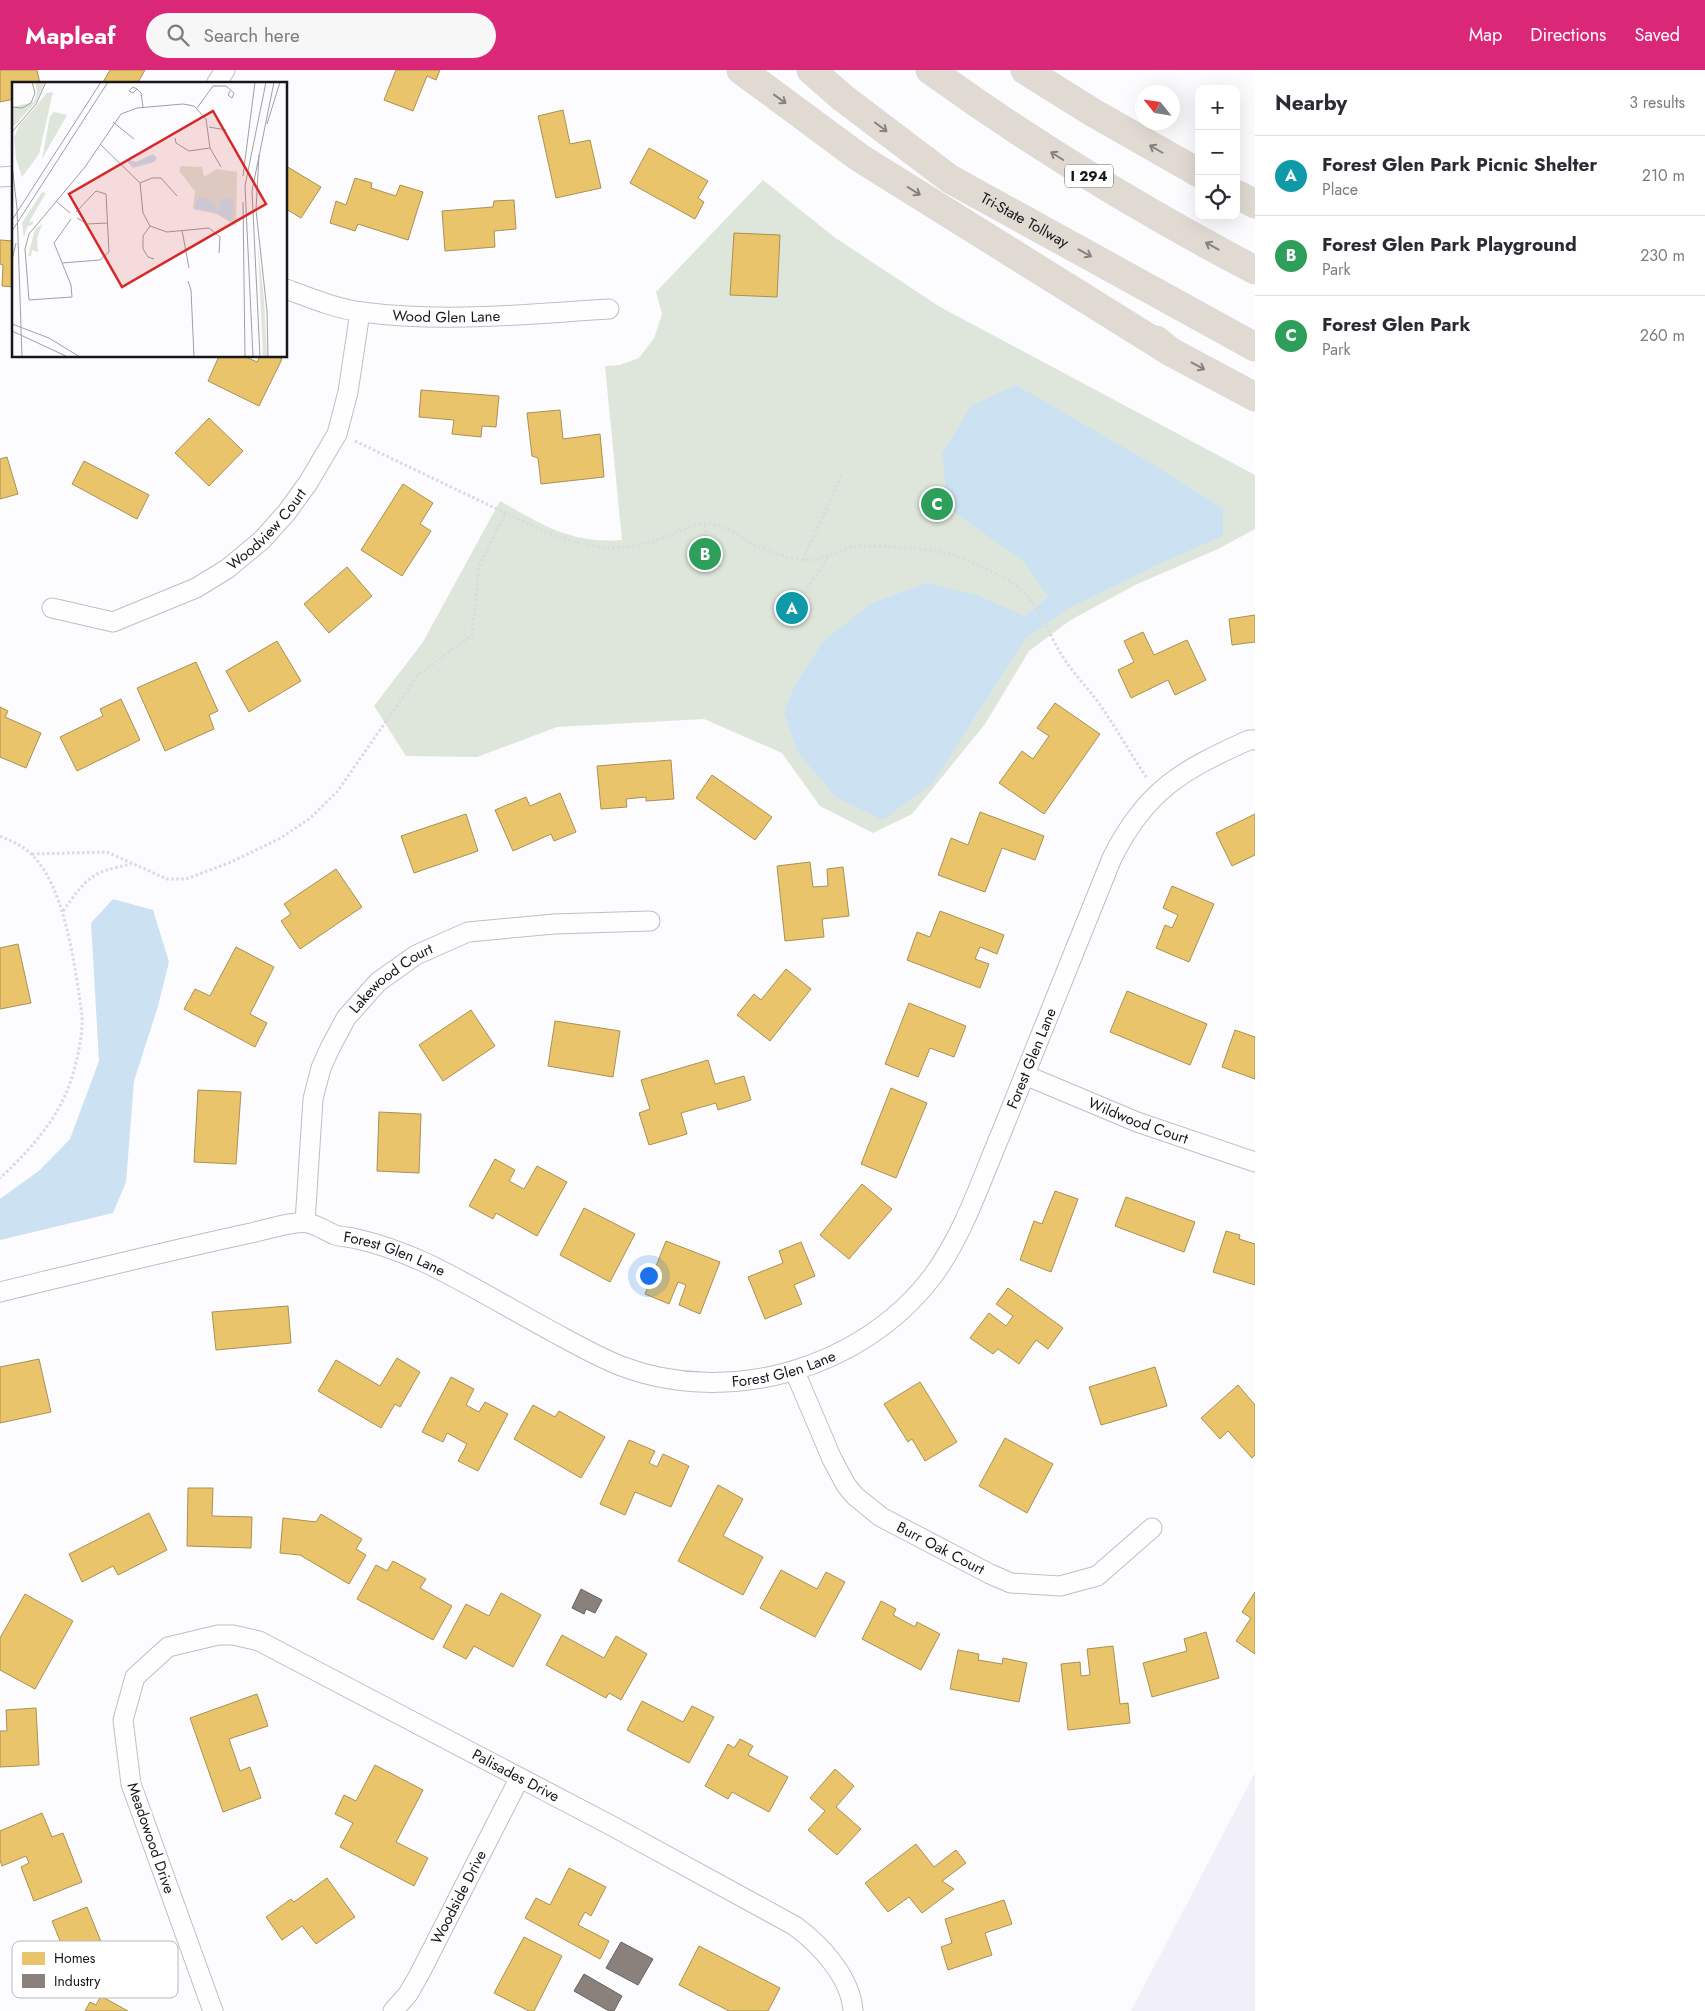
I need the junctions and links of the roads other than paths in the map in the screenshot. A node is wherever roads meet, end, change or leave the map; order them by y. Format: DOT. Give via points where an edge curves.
graph roads {
  1 [pos="225,70"];
  2 [pos="741,70"];
  3 [pos="811,70"];
  4 [pos="930,70"];
  5 [pos="1026,70"];
  6 [pos="217,82"];
  7 [pos="1195,171"];
  8 [pos="950,179"];
  9 [pos="1240,196"];
  10 [pos="1255,204"];
  11 [pos="1255,270"];
  12 [pos="288,290"];
  13 [pos="608,309"];
  14 [pos="360,312"];
  15 [pos="1255,347"];
  16 [pos="1171,352"];
  17 [pos="1255,396"];
  18 [pos="52,608"];
  19 [pos="1255,740"];
  20 [pos="650,921"];
  21 [pos="1025,1075"];
  22 [pos="1255,1162"];
  23 [pos="305,1222"];
  24 [pos="0,1292"];
  25 [pos="795,1372"];
  26 [pos="1152,1528"];
  27 [pos="147,1666"];
  28 [pos="519,1778"];
  29 [pos="853,2005"];
  30 [pos="214,2011"];
  31 [pos="393,2011"];
  1 -- 6 [label="street"];
  2 -- 16 [label="highway, one-way" via="860,158"];
  3 -- 8 [label="highway, Tri-State Tollway, one-way" via="842,98"];
  11 -- 4 [label="highway, I 294, one-way" via="1093,178"];
  7 -- 5 [label="highway, one-way"];
  8 -- 15 [label="highway, Tri-State Tollway, one-way"];
  8 -- 16 [label="highway"];
  9 -- 10 [label="highway"];
  12 -- 14 [label="street, Wood Glen Lane"];
  13 -- 14 [label="street, Wood Glen Lane" via="456,318"];
  14 -- 18 [label="street, Woodview Court" via="348,392 337,434 288,512 262,540 227,569 196,588 113,622"];
  16 -- 17 [label="highway, one-way"];
  19 -- 21 [label="street, Forest Glen Lane" via="1204,760 1184,772 1159,792 1129,827 1112,858"];
  20 -- 23 [label="street, Lakewood Court" via="554,924 468,932 416,955 378,982 346,1018 321,1068 313,1099"];
  21 -- 22 [label="street, Wildwood Court" via="1156,1129"];
  21 -- 25 [label="street, Forest Glen Lane" via="956,1240 932,1277 904,1308 871,1334 834,1356"];
  23 -- 24 [label="street" via="187,1246"];
  23 -- 25 [label="street, Forest Glen Lane" via="338,1236 386,1247 425,1263 592,1352 654,1376 691,1382 725,1382"];
  25 -- 26 [label="street, Burr Oak Court" via="832,1459 855,1496 881,1517 990,1574 1011,1583 1060,1586 1097,1576"];
  27 -- 28 [label="street, Palisades Drive" via="168,1647 218,1635 259,1641"];
  27 -- 30 [label="street, Meadowood Drive" via="135,1677 123,1720 131,1784"];
  28 -- 29 [label="street, Palisades Drive" via="795,1926 835,1966"];
  28 -- 31 [label="street, Woodside Drive" via="419,1975"];
}
